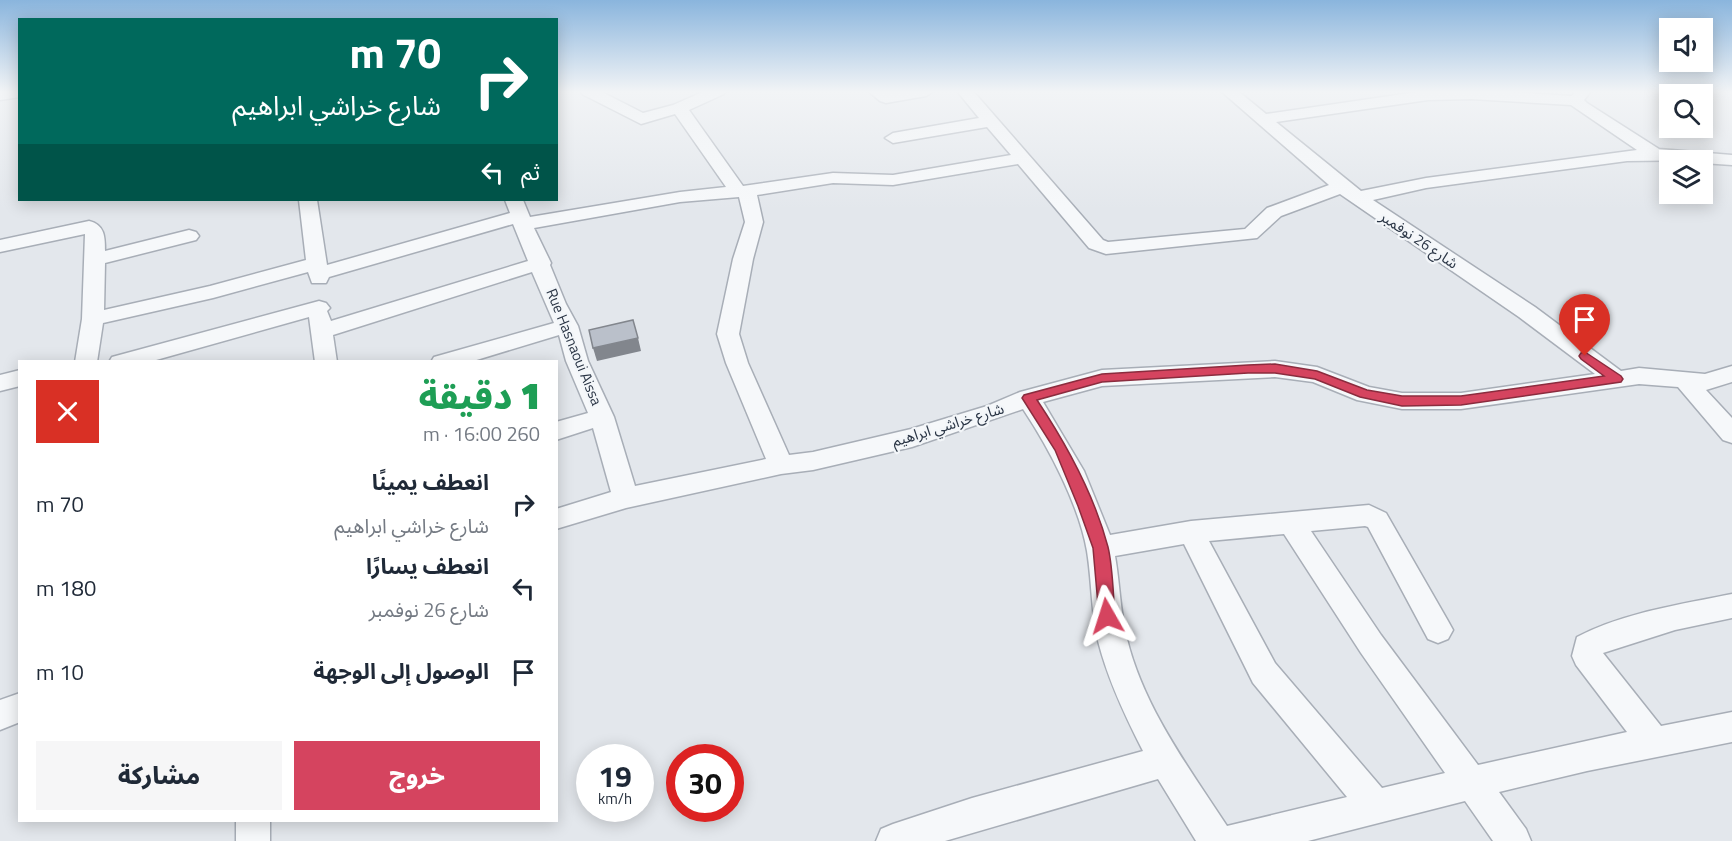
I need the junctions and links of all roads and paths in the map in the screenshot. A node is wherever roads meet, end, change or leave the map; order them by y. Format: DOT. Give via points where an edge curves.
graph roads {
  1 [pos="697,130"];
  2 [pos="937,130"];
  3 [pos="998,130"];
  4 [pos="1277,130"];
  5 [pos="1618,130"];
  6 [pos="893,138"];
  7 [pos="1655,153"];
  8 [pos="1024,158"];
  9 [pos="1732,160"];
  10 [pos="742,191"];
  11 [pos="1349,192"];
  12 [pos="308,201"];
  13 [pos="519,213"];
  14 [pos="189,236"];
  15 [pos="0,246"];
  16 [pos="95,260"];
  17 [pos="541,263"];
  18 [pos="318,268"];
  19 [pos="319,308"];
  20 [pos="93,319"];
  21 [pos="567,326"];
  22 [pos="323,331"];
  23 [pos="82,360"];
  24 [pos="127,360"];
  25 [pos="326,360"];
  26 [pos="449,360"];
  27 [pos="567,364"];
  28 [pos="1732,374"];
  29 [pos="18,378"];
  30 [pos="1617,379"];
  31 [pos="1686,382"];
  32 [pos="0,383"];
  33 [pos="1029,398"];
  34 [pos="602,417"];
  35 [pos="558,429"];
  36 [pos="1732,434"];
  37 [pos="781,465"];
  38 [pos="626,498"];
  39 [pos="558,518"];
  40 [pos="1291,523"];
  41 [pos="1191,532"];
  42 [pos="1100,548"];
  43 [pos="1732,606"];
  44 [pos="1438,630"];
  45 [pos="18,708"];
  46 [pos="0,715"];
  47 [pos="1732,727"];
  48 [pos="1654,742"];
  49 [pos="1165,760"];
  50 [pos="1472,784"];
  51 [pos="1377,808"];
  52 [pos="253,822"];
  53 [pos="1270,837"];
  54 [pos="253,841"];
  55 [pos="893,841"];
  56 [pos="1216,841"];
  57 [pos="1233,841"];
  58 [pos="1514,841"];
  1 -- 10 [label="street"];
  2 -- 6 [label="street"];
  3 -- 8 [label="street"];
  4 -- 11 [label="street, شارع 26 نوفمبر"];
  5 -- 7 [label="street"];
  7 -- 9 [label="street"];
  7 -- 11 [label="street"];
  8 -- 10 [label="street" via="893,180 833,178"];
  8 -- 11 [label="street" via="1096,244 1106,248 1250,234 1274,212"];
  10 -- 13 [label="street" via="582,212"];
  10 -- 37 [label="street" via="754,222 728,334"];
  11 -- 30 [label="street, شارع 26 نوفمبر" via="1527,312"];
  12 -- 18 [label="street"];
  13 -- 17 [label="street, Rue Hasnaoui Aissa"];
  13 -- 18 [label="street"];
  14 -- 16 [label="street"];
  15 -- 16 [label="street" via="89,227 95,235"];
  16 -- 20 [label="street"];
  17 -- 21 [label="street, Rue Hasnaoui Aissa"];
  17 -- 22 [label="street"];
  18 -- 19 [label="street"];
  18 -- 20 [label="street"];
  19 -- 22 [label="street"];
  19 -- 24 [label="street"];
  20 -- 23 [label="street"];
  21 -- 26 [label="street"];
  21 -- 27 [label="street, Rue Hasnaoui Aissa"];
  22 -- 25 [label="street"];
  27 -- 34 [label="street, Rue Hasnaoui Aissa"];
  28 -- 31 [label="street, شارع خراشي ابراهيم" via="1716,380"];
  29 -- 32 [label="street"];
  30 -- 31 [label="street, شارع خراشي ابراهيم" via="1640,376"];
  30 -- 33 [label="street, شارع خراشي ابراهيم" via="1461,400 1402,401 1365,394 1317,375 1284,369 1248,369 1102,378"];
  31 -- 36 [label="street"];
  33 -- 37 [label="street, شارع خراشي ابراهيم" via="912,438"];
  33 -- 42 [label="street" via="1062,449"];
  34 -- 35 [label="street"];
  34 -- 38 [label="street, Rue Hasnaoui Aissa"];
  37 -- 38 [label="street, شارع خراشي ابراهيم"];
  38 -- 39 [label="street, شارع خراشي ابراهيم"];
  40 -- 41 [label="street"];
  40 -- 44 [label="street" via="1374,517"];
  40 -- 50 [label="street" via="1371,644"];
  41 -- 42 [label="street"];
  41 -- 51 [label="street" via="1264,673"];
  42 -- 49 [label="street" via="1107,616 1116,653"];
  43 -- 48 [label="street" via="1675,618 1588,646 1587,656"];
  45 -- 46 [label="street"];
  47 -- 48 [label="street"];
  48 -- 50 [label="street"];
  49 -- 55 [label="street"];
  49 -- 56 [label="street"];
  50 -- 51 [label="street"];
  50 -- 58 [label="street"];
  51 -- 53 [label="street"];
  52 -- 54 [label="street"];
  53 -- 57 [label="street"];
}
